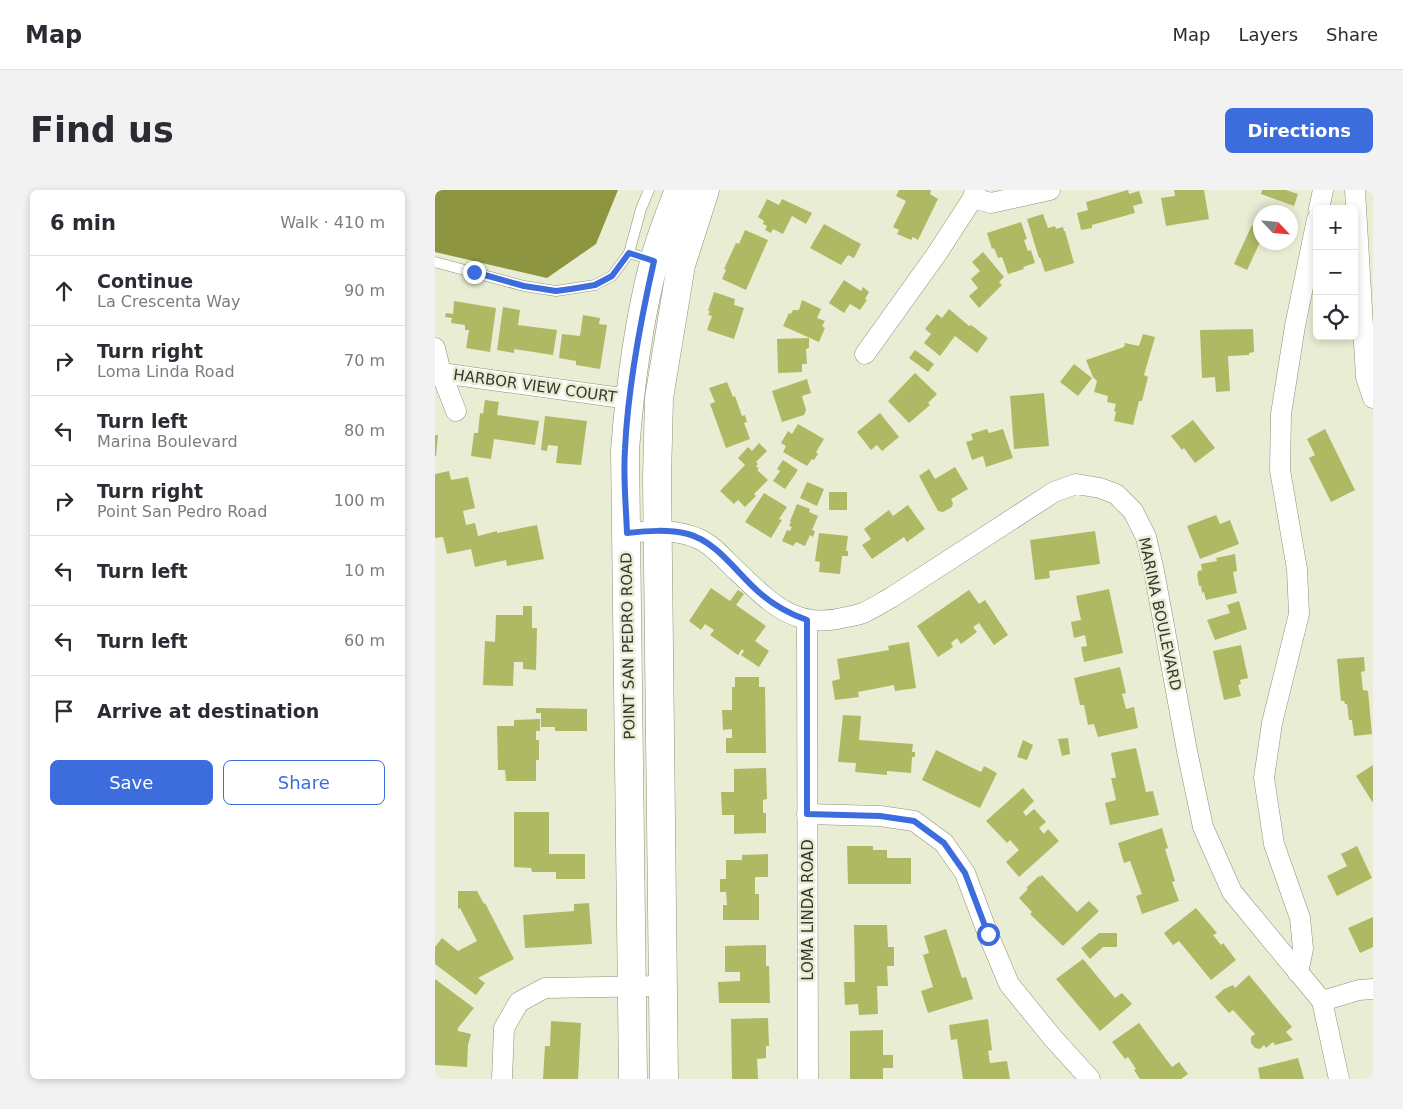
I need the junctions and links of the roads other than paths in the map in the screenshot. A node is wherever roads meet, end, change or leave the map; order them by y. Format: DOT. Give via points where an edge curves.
graph roads {
  1 [pos="649,190"];
  2 [pos="679,190"];
  3 [pos="705,190"];
  4 [pos="1051,190"];
  5 [pos="1323,190"];
  6 [pos="1355,190"];
  7 [pos="974,194"];
  8 [pos="1320,205"];
  9 [pos="1313,238"];
  10 [pos="629,253"];
  11 [pos="654,261"];
  12 [pos="435,262"];
  13 [pos="435,348"];
  14 [pos="865,354"];
  15 [pos="441,372"];
  16 [pos="1373,398"];
  17 [pos="629,399"];
  18 [pos="456,410"];
  19 [pos="659,530"];
  20 [pos="627,533"];
  21 [pos="807,620"];
  22 [pos="807,814"];
  23 [pos="1297,973"];
  24 [pos="632,986"];
  25 [pos="663,986"];
  26 [pos="1373,989"];
  27 [pos="1321,1001"];
  28 [pos="502,1079"];
  29 [pos="633,1079"];
  30 [pos="664,1079"];
  31 [pos="808,1079"];
  32 [pos="1090,1079"];
  33 [pos="1339,1079"];
  1 -- 10 [label="lane"];
  2 -- 11 [label="main road, POINT SAN PEDRO ROAD"];
  3 -- 19 [label="main road, POINT SAN PEDRO ROAD" via="681,265 659,398"];
  4 -- 7 [label="street" via="991,203"];
  5 -- 8 [label="street"];
  6 -- 16 [label="street" via="1366,377"];
  7 -- 14 [label="street" via="936,255"];
  9 -- 23 [label="street" via="1281,414 1280,470 1297,569 1299,614 1272,723 1264,778 1274,844 1300,918 1303,949"];
  10 -- 11 [label="lane"];
  10 -- 12 [label="lane" via="612,276 595,285 556,291 524,286"];
  11 -- 17 [label="main road, POINT SAN PEDRO ROAD"];
  13 -- 15 [label="street, HARBOR VIEW COURT"];
  15 -- 17 [label="street, HARBOR VIEW COURT"];
  15 -- 18 [label="street, HARBOR VIEW COURT"];
  17 -- 20 [label="main road, POINT SAN PEDRO ROAD" via="625,450"];
  19 -- 20 [label="street, MARINA BOULEVARD"];
  19 -- 21 [label="street, MARINA BOULEVARD" via="688,534 701,540 715,549 761,595 786,612"];
  19 -- 25 [label="main road, POINT SAN PEDRO ROAD"];
  20 -- 24 [label="main road, POINT SAN PEDRO ROAD"];
  21 -- 22 [label="street, LOMA LINDA ROAD"];
  21 -- 23 [label="street, MARINA BOULEVARD" via="833,621 864,613 1054,492 1076,484 1116,494 1133,510 1146,537 1203,827 1232,892"];
  22 -- 31 [label="street, LOMA LINDA ROAD"];
  22 -- 32 [label="street" via="880,816 914,821 944,843 965,873 1009,984"];
  23 -- 27 [label="street, MARINA BOULEVARD"];
  24 -- 25 [label="street"];
  24 -- 28 [label="street" via="545,988 519,1002 504,1028"];
  24 -- 29 [label="main road, POINT SAN PEDRO ROAD"];
  25 -- 30 [label="main road, POINT SAN PEDRO ROAD"];
  26 -- 27 [label="street"];
  27 -- 33 [label="street, MARINA BOULEVARD"];
}
